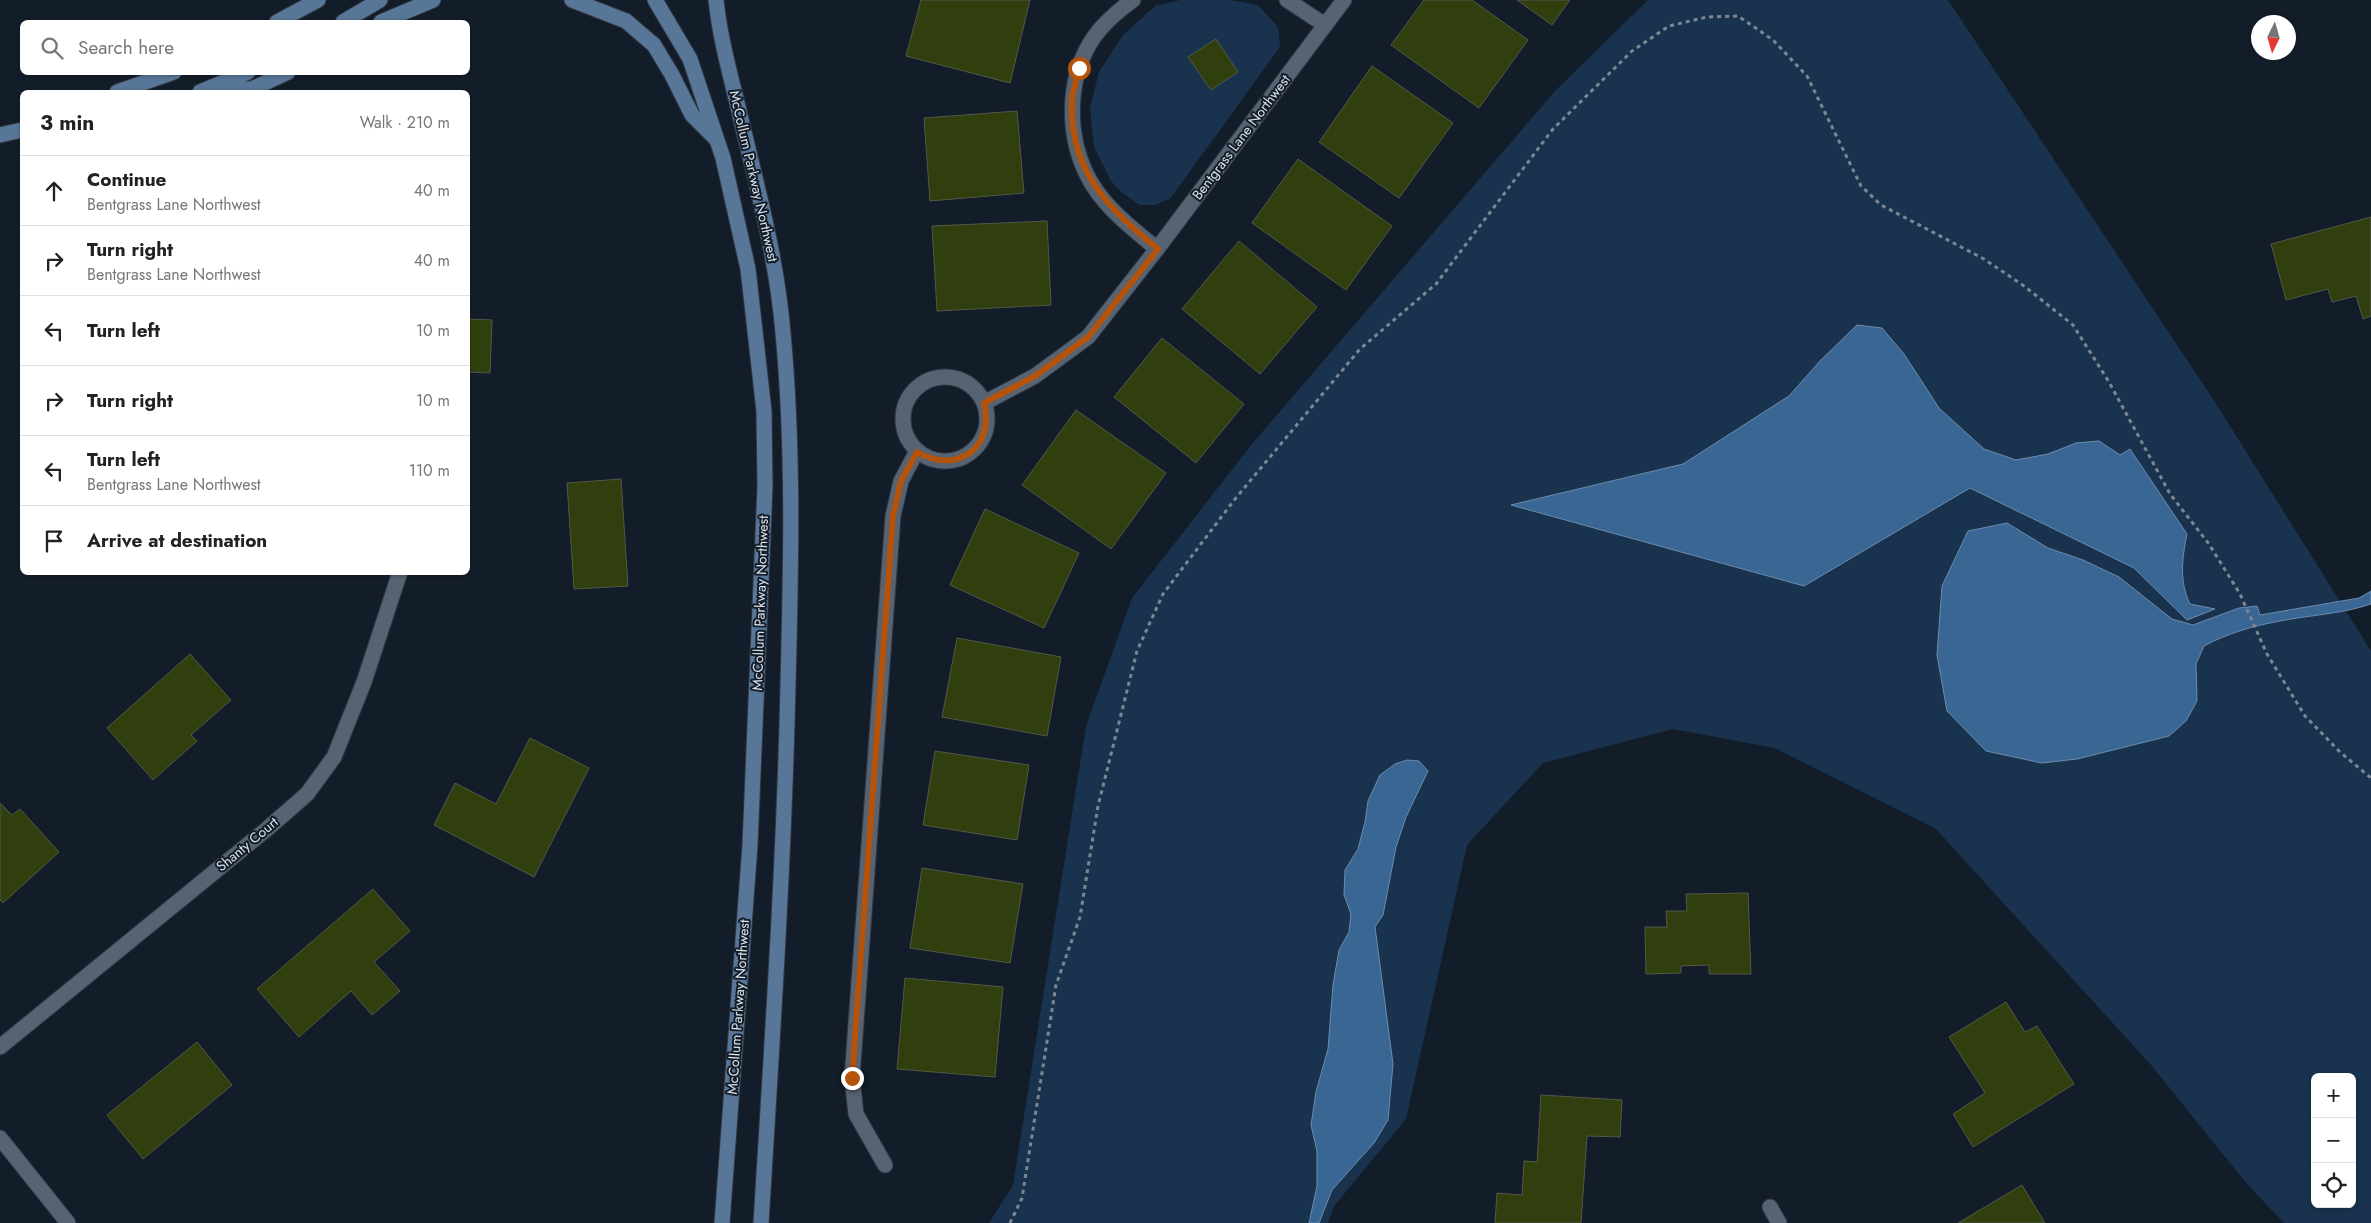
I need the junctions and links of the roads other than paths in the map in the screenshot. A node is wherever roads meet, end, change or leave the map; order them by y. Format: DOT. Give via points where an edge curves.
graph roads {
  1 [pos="318,0"];
  2 [pos="380,0"];
  3 [pos="433,0"];
  4 [pos="572,0"];
  5 [pos="655,0"];
  6 [pos="716,0"];
  7 [pos="1133,0"];
  8 [pos="1287,0"];
  9 [pos="1344,0"];
  10 [pos="282,20"];
  11 [pos="347,20"];
  12 [pos="386,20"];
  13 [pos="1325,25"];
  14 [pos="166,75"];
  15 [pos="241,75"];
  16 [pos="282,75"];
  17 [pos="124,90"];
  18 [pos="206,90"];
  19 [pos="20,130"];
  20 [pos="0,135"];
  21 [pos="718,142"];
  22 [pos="1158,249"];
  23 [pos="984,403"];
  24 [pos="917,452"];
  25 [pos="399,575"];
  26 [pos="0,1047"];
  27 [pos="0,1138"];
  28 [pos="885,1165"];
  29 [pos="1770,1207"];
  30 [pos="68,1223"];
  31 [pos="722,1223"];
  32 [pos="761,1223"];
  33 [pos="1779,1223"];
  1 -- 10 [label="street"];
  2 -- 11 [label="street"];
  3 -- 12 [label="street"];
  4 -- 21 [label="street" via="626,20 654,45 692,116"];
  5 -- 21 [label="street, McCollum Parkway Northwest" via="690,59"];
  6 -- 32 [label="street, McCollum Parkway Northwest" via="722,44 765,215 775,269 790,414 792,560 787,729 776,986"];
  7 -- 22 [label="street" via="1094,37 1079,68 1072,102 1075,141 1087,175 1105,202"];
  8 -- 13 [label="street"];
  9 -- 13 [label="street, Bentgrass Lane Northwest"];
  13 -- 22 [label="street, Bentgrass Lane Northwest"];
  14 -- 17 [label="street"];
  15 -- 18 [label="street"];
  16 -- 18 [label="street" via="252,89"];
  19 -- 20 [label="street"];
  21 -- 31 [label="street, McCollum Parkway Northwest" via="748,270 761,373 765,446 750,845"];
  22 -- 23 [label="street, Bentgrass Lane Northwest" via="1088,337 1035,376"];
  23 -- 24 [label="street" via="985,431 970,454 943,462"];
  23 -- 24 [label="street" via="976,391 952,378 939,377 914,390 902,414 908,441"];
  24 -- 28 [label="street" via="901,481 893,516 852,1078 856,1114"];
  25 -- 26 [label="street, Shanty Court" via="364,682 334,757 307,794"];
  27 -- 30 [label="street"];
  29 -- 33 [label="street"];
}
